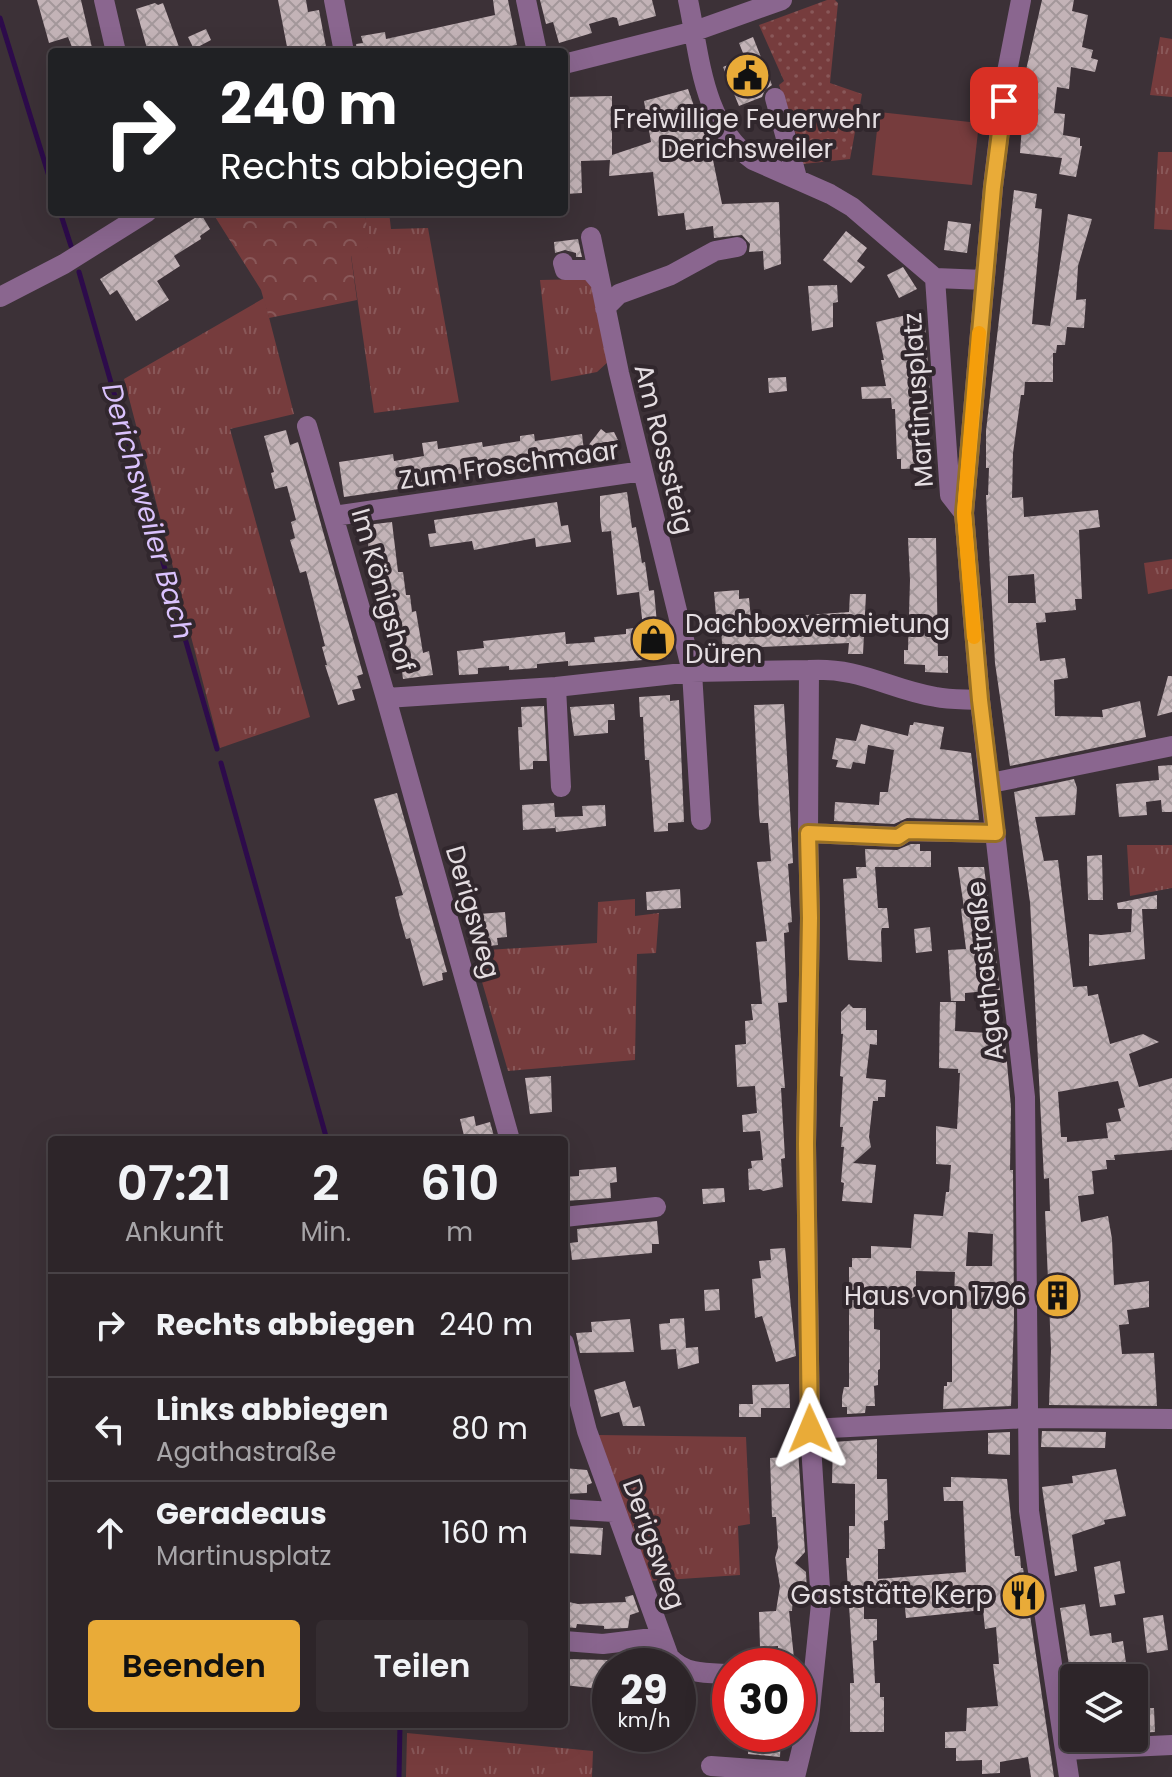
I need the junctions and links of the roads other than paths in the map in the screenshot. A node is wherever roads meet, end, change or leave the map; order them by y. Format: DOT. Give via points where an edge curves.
graph roads {
  1 [pos="104,0"];
  2 [pos="334,0"];
  3 [pos="526,0"];
  4 [pos="688,0"];
  5 [pos="782,0"];
  6 [pos="1021,0"];
  7 [pos="753,6"];
  8 [pos="695,31"];
  9 [pos="115,48"];
  10 [pos="343,48"];
  11 [pos="536,48"];
  12 [pos="568,63"];
  13 [pos="775,98"];
  14 [pos="797,178"];
  15 [pos="140,216"];
  16 [pos="591,237"];
  17 [pos="737,247"];
  18 [pos="563,263"];
  19 [pos="935,278"];
  20 [pos="985,280"];
  21 [pos="600,282"];
  22 [pos="9,293"];
  23 [pos="605,308"];
  24 [pos="971,425"];
  25 [pos="307,426"];
  26 [pos="643,471"];
  27 [pos="964,513"];
  28 [pos="334,516"];
  29 [pos="809,670"];
  30 [pos="692,672"];
  31 [pos="556,687"];
  32 [pos="386,698"];
  33 [pos="980,700"];
  34 [pos="1172,746"];
  35 [pos="991,783"];
  36 [pos="561,787"];
  37 [pos="701,820"];
  38 [pos="808,833"];
  39 [pos="996,833"];
  40 [pos="509,1136"];
  41 [pos="656,1207"];
  42 [pos="568,1217"];
  43 [pos="568,1358"];
  44 [pos="1028,1418"];
  45 [pos="1172,1419"];
  46 [pos="810,1429"];
  47 [pos="568,1509"];
  48 [pos="614,1512"];
  49 [pos="661,1637"];
  50 [pos="568,1641"];
  51 [pos="812,1648"];
  52 [pos="712,1673"];
  53 [pos="1060,1717"];
  54 [pos="1172,1745"];
  55 [pos="1148,1746"];
  56 [pos="801,1752"];
  57 [pos="1065,1752"];
  58 [pos="711,1766"];
  59 [pos="795,1775"];
  60 [pos="1069,1777"];
  1 -- 9 [label="street"];
  2 -- 10 [label="street"];
  3 -- 11 [label="street"];
  4 -- 8 [label="street, Martinusplatz"];
  5 -- 7 [label="street"];
  6 -- 20 [label="street, Martinusplatz" via="1007,72"];
  7 -- 8 [label="street"];
  8 -- 12 [label="street"];
  8 -- 14 [label="street, Martinusplatz" via="708,97 726,134 753,160"];
  13 -- 14 [label="street"];
  14 -- 19 [label="street, Martinusplatz" via="852,207"];
  15 -- 22 [label="street"];
  16 -- 21 [label="street, Am Rosssteig"];
  17 -- 23 [label="street" via="715,251 619,294"];
  18 -- 21 [label="street" via="565,270 590,270"];
  19 -- 20 [label="street, Martinusplatz"];
  19 -- 27 [label="street, Martinusplatz" via="950,495"];
  20 -- 24 [label="street, Martinusplatz"];
  21 -- 23 [label="street, Am Rosssteig"];
  23 -- 26 [label="street, Am Rosssteig"];
  24 -- 27 [label="street, Agathastraße"];
  25 -- 28 [label="street, Im Königshof"];
  26 -- 28 [label="street, Zum Froschmaar"];
  26 -- 30 [label="street, Am Rosssteig"];
  27 -- 33 [label="street, Agathastraße"];
  28 -- 32 [label="street, Im Königshof"];
  29 -- 30 [label="street, Im Königshof"];
  29 -- 33 [label="street, Im Königshof" via="854,672 934,697"];
  29 -- 38 [label="street"];
  30 -- 31 [label="street, Im Königshof"];
  30 -- 37 [label="street"];
  31 -- 32 [label="street, Im Königshof"];
  31 -- 36 [label="street"];
  32 -- 40 [label="street, Derigsweg"];
  33 -- 35 [label="street, Agathastraße"];
  34 -- 35 [label="street"];
  35 -- 39 [label="street, Agathastraße"];
  38 -- 39 [label="street"];
  38 -- 46 [label="street"];
  39 -- 44 [label="street, Agathastraße" via="1025,1097"];
  41 -- 42 [label="street"];
  43 -- 48 [label="street, Derigsweg"];
  44 -- 45 [label="street"];
  44 -- 46 [label="street"];
  44 -- 53 [label="street, Agathastraße" via="1029,1511"];
  46 -- 51 [label="street" via="821,1604"];
  47 -- 48 [label="street"];
  48 -- 49 [label="street, Derigsweg"];
  49 -- 50 [label="street" via="603,1644"];
  49 -- 52 [label="street, Derigsweg" via="669,1657 684,1669"];
  54 -- 55 [label="street"];
  56 -- 59 [label="street"];
  57 -- 60 [label="street, Agathastraße"];
  58 -- 59 [label="street"];
}
